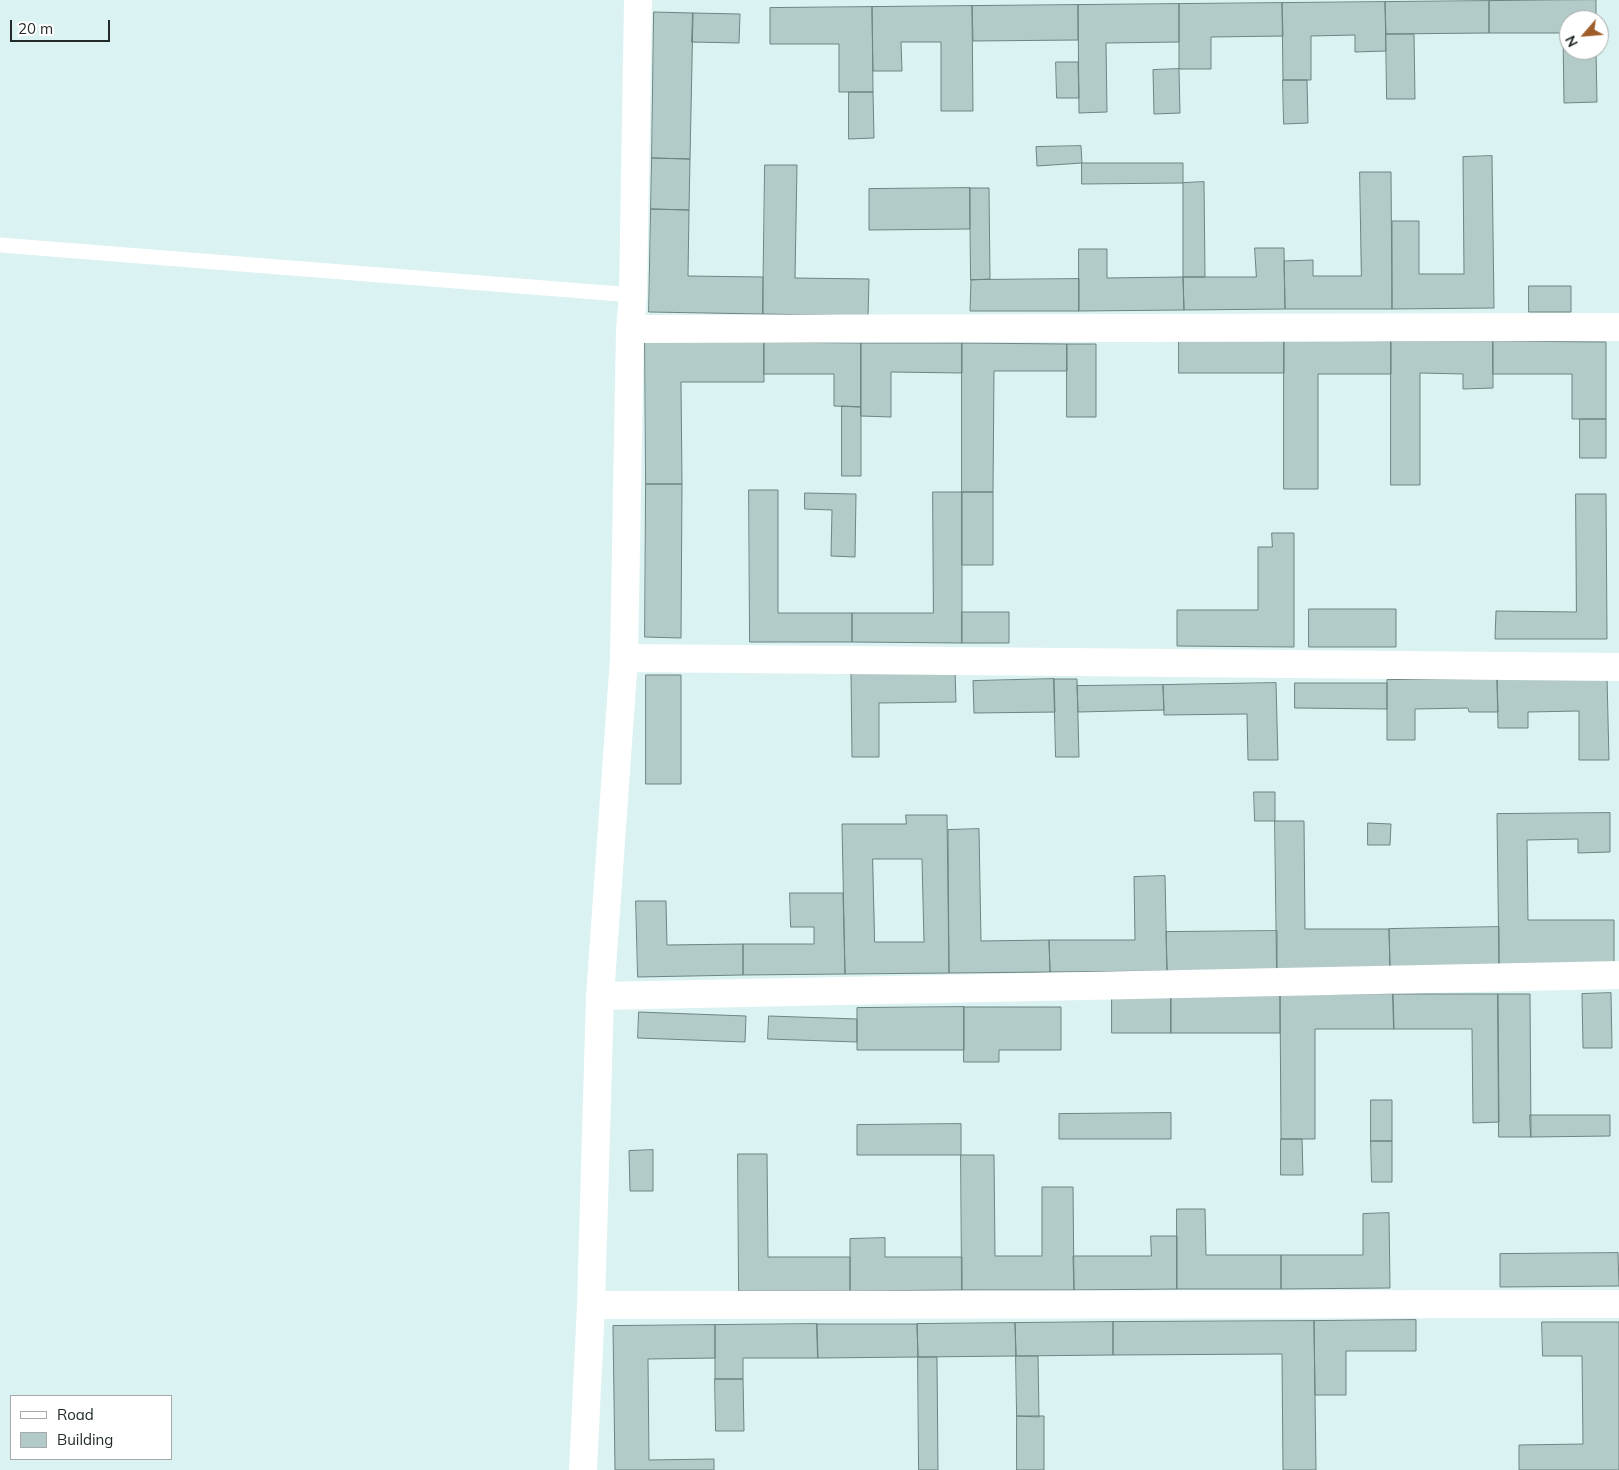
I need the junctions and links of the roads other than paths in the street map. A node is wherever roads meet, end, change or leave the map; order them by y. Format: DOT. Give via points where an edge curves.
graph roads {
  1 [pos="638,0"];
  2 [pos="0,245"];
  3 [pos="633,295"];
  4 [pos="1619,327"];
  5 [pos="630,329"];
  6 [pos="624,658"];
  7 [pos="1619,667"];
  8 [pos="1619,975"];
  9 [pos="600,996"];
  10 [pos="1619,1304"];
  11 [pos="591,1305"];
  12 [pos="583,1470"];
  1 -- 3 [label="street"];
  2 -- 3 [label="lane"];
  3 -- 5 [label="street"];
  4 -- 5 [label="street"];
  5 -- 6 [label="street"];
  6 -- 7 [label="street"];
  6 -- 9 [label="street"];
  8 -- 9 [label="street"];
  9 -- 11 [label="street"];
  10 -- 11 [label="street"];
  11 -- 12 [label="street"];
}
